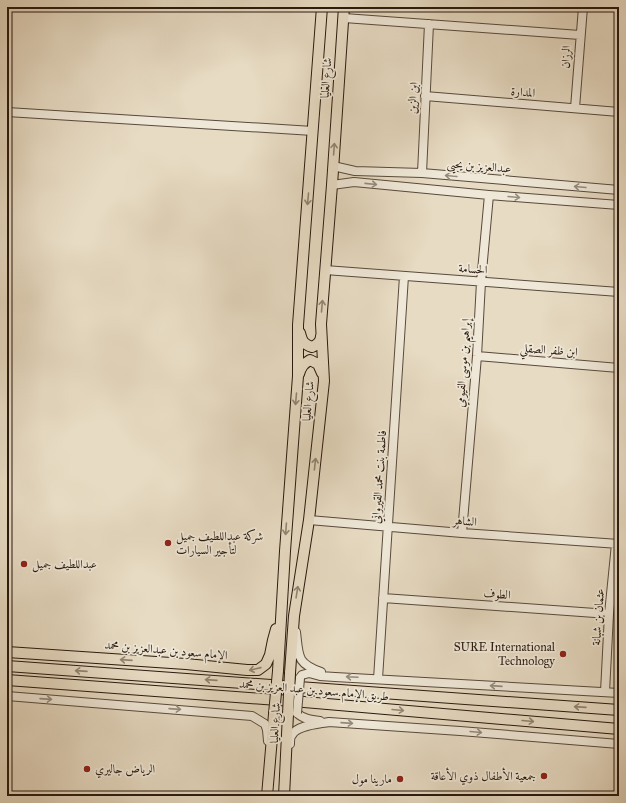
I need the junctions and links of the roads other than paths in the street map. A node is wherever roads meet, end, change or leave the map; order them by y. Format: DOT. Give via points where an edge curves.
graph roads {
  1 [pos="322,7"];
  2 [pos="344,7"];
  3 [pos="583,7"];
  4 [pos="344,18"];
  5 [pos="429,24"];
  6 [pos="580,35"];
  7 [pos="425,96"];
  8 [pos="575,108"];
  9 [pos="7,112"];
  10 [pos="619,112"];
  11 [pos="313,131"];
  12 [pos="333,166"];
  13 [pos="355,171"];
  14 [pos="422,173"];
  15 [pos="354,182"];
  16 [pos="332,185"];
  17 [pos="600,189"];
  18 [pos="619,190"];
  19 [pos="489,195"];
  20 [pos="598,204"];
  21 [pos="619,205"];
  22 [pos="325,270"];
  23 [pos="404,276"];
  24 [pos="481,282"];
  25 [pos="619,292"];
  26 [pos="321,324"];
  27 [pos="298,325"];
  28 [pos="477,356"];
  29 [pos="619,368"];
  30 [pos="298,376"];
  31 [pos="324,381"];
  32 [pos="309,520"];
  33 [pos="388,526"];
  34 [pos="462,533"];
  35 [pos="617,544"];
  36 [pos="383,598"];
  37 [pos="282,612"];
  38 [pos="610,614"];
  39 [pos="294,616"];
  40 [pos="7,652"];
  41 [pos="7,666"];
  42 [pos="335,677"];
  43 [pos="378,679"];
  44 [pos="7,680"];
  45 [pos="605,692"];
  46 [pos="619,693"];
  47 [pos="7,696"];
  48 [pos="619,710"];
  49 [pos="293,713"];
  50 [pos="329,722"];
  51 [pos="619,729"];
  52 [pos="619,744"];
  53 [pos="270,766"];
  54 [pos="285,771"];
  55 [pos="267,796"];
  56 [pos="284,796"];
  1 -- 11 [label="main road, شارع العليا"];
  2 -- 4 [label="main road, شارع العليا"];
  3 -- 6 [label="street, الرزان"];
  4 -- 5 [label="street"];
  12 -- 4 [label="main road, شارع العليا, one-way"];
  5 -- 6 [label="street"];
  5 -- 7 [label="street, ابن الزين"];
  6 -- 8 [label="street, الرزان"];
  7 -- 8 [label="street, المدارة"];
  7 -- 14 [label="street, ابن الزين"];
  8 -- 10 [label="street, المدارة"];
  9 -- 11 [label="street"];
  11 -- 27 [label="main road, شارع العليا, one-way"];
  12 -- 13 [label="street, عبدالعزيز بن يحيى"];
  12 -- 16 [label="main road, شارع العليا"];
  13 -- 14 [label="street, عبدالعزيز بن يحيى"];
  13 -- 15 [label="street"];
  17 -- 14 [label="street, عبدالعزيز بن يحيى, one-way"];
  15 -- 16 [label="street"];
  15 -- 19 [label="street, one-way"];
  16 -- 22 [label="main road, شارع العليا"];
  17 -- 18 [label="street, عبدالعزيز بن يحيى"];
  17 -- 20 [label="street"];
  19 -- 20 [label="street, one-way"];
  19 -- 24 [label="street, إبراهيم بن موسى الفيومي"];
  20 -- 21 [label="street"];
  22 -- 23 [label="street, الحسامة"];
  26 -- 22 [label="main road, شارع العليا, one-way"];
  23 -- 24 [label="street, الحسامة"];
  23 -- 33 [label="street, فاطمة بنت محمد القيرواني"];
  24 -- 25 [label="street, الحسامة"];
  24 -- 28 [label="street, إبراهيم بن موسى الفيومي"];
  26 -- 27 [label="main road" via="321,339 312,347 302,341"];
  26 -- 31 [label="main road, شارع العليا"];
  27 -- 30 [label="main road, شارع العليا"];
  28 -- 29 [label="street, ابن ظفر الصقلي"];
  28 -- 34 [label="street, إبراهيم بن موسى الفيومي"];
  30 -- 31 [label="main road" via="304,363 310,360 318,364"];
  30 -- 37 [label="main road, شارع العليا, one-way"];
  32 -- 31 [label="main road, شارع العليا, one-way"];
  32 -- 33 [label="street, الشاهر"];
  39 -- 32 [label="main road, شارع العليا, one-way"];
  33 -- 34 [label="street, الشاهر"];
  33 -- 36 [label="street, فاطمة بنت محمد القيرواني"];
  34 -- 35 [label="street, الشاهر"];
  35 -- 38 [label="street, عثمان بن شبانة"];
  36 -- 38 [label="street, الطوف"];
  36 -- 43 [label="street, فاطمة بنت محمد القيرواني"];
  37 -- 40 [label="main road, الإمام سعود بن عبدالعزيز بن محمد, one-way" via="270,655 266,664 258,670"];
  37 -- 53 [label="main road, شارع العليا, bridge"];
  38 -- 45 [label="street, عثمان بن شبانة"];
  39 -- 42 [label="street" via="298,654 303,663 314,670"];
  39 -- 49 [label="main road, شارع العليا, bridge" via="290,673"];
  48 -- 41 [label="main road, طريق الإمام سعود بن عبد العزيز بن محمد, one-way"];
  43 -- 42 [label="street, one-way"];
  42 -- 49 [label="street, bridge" via="309,673 302,675"];
  45 -- 43 [label="street, one-way"];
  44 -- 51 [label="main road, طريق الإمام سعود بن عبد العزيز بن محمد, one-way"];
  45 -- 46 [label="street"];
  47 -- 53 [label="street, one-way" via="252,716 265,724"];
  49 -- 50 [label="street" via="308,719"];
  49 -- 54 [label="main road, شارع العليا"];
  50 -- 52 [label="street, one-way"];
  50 -- 54 [label="street" via="301,728 291,735"];
  53 -- 55 [label="main road, شارع العليا"];
  54 -- 56 [label="main road, شارع العليا"];
}
